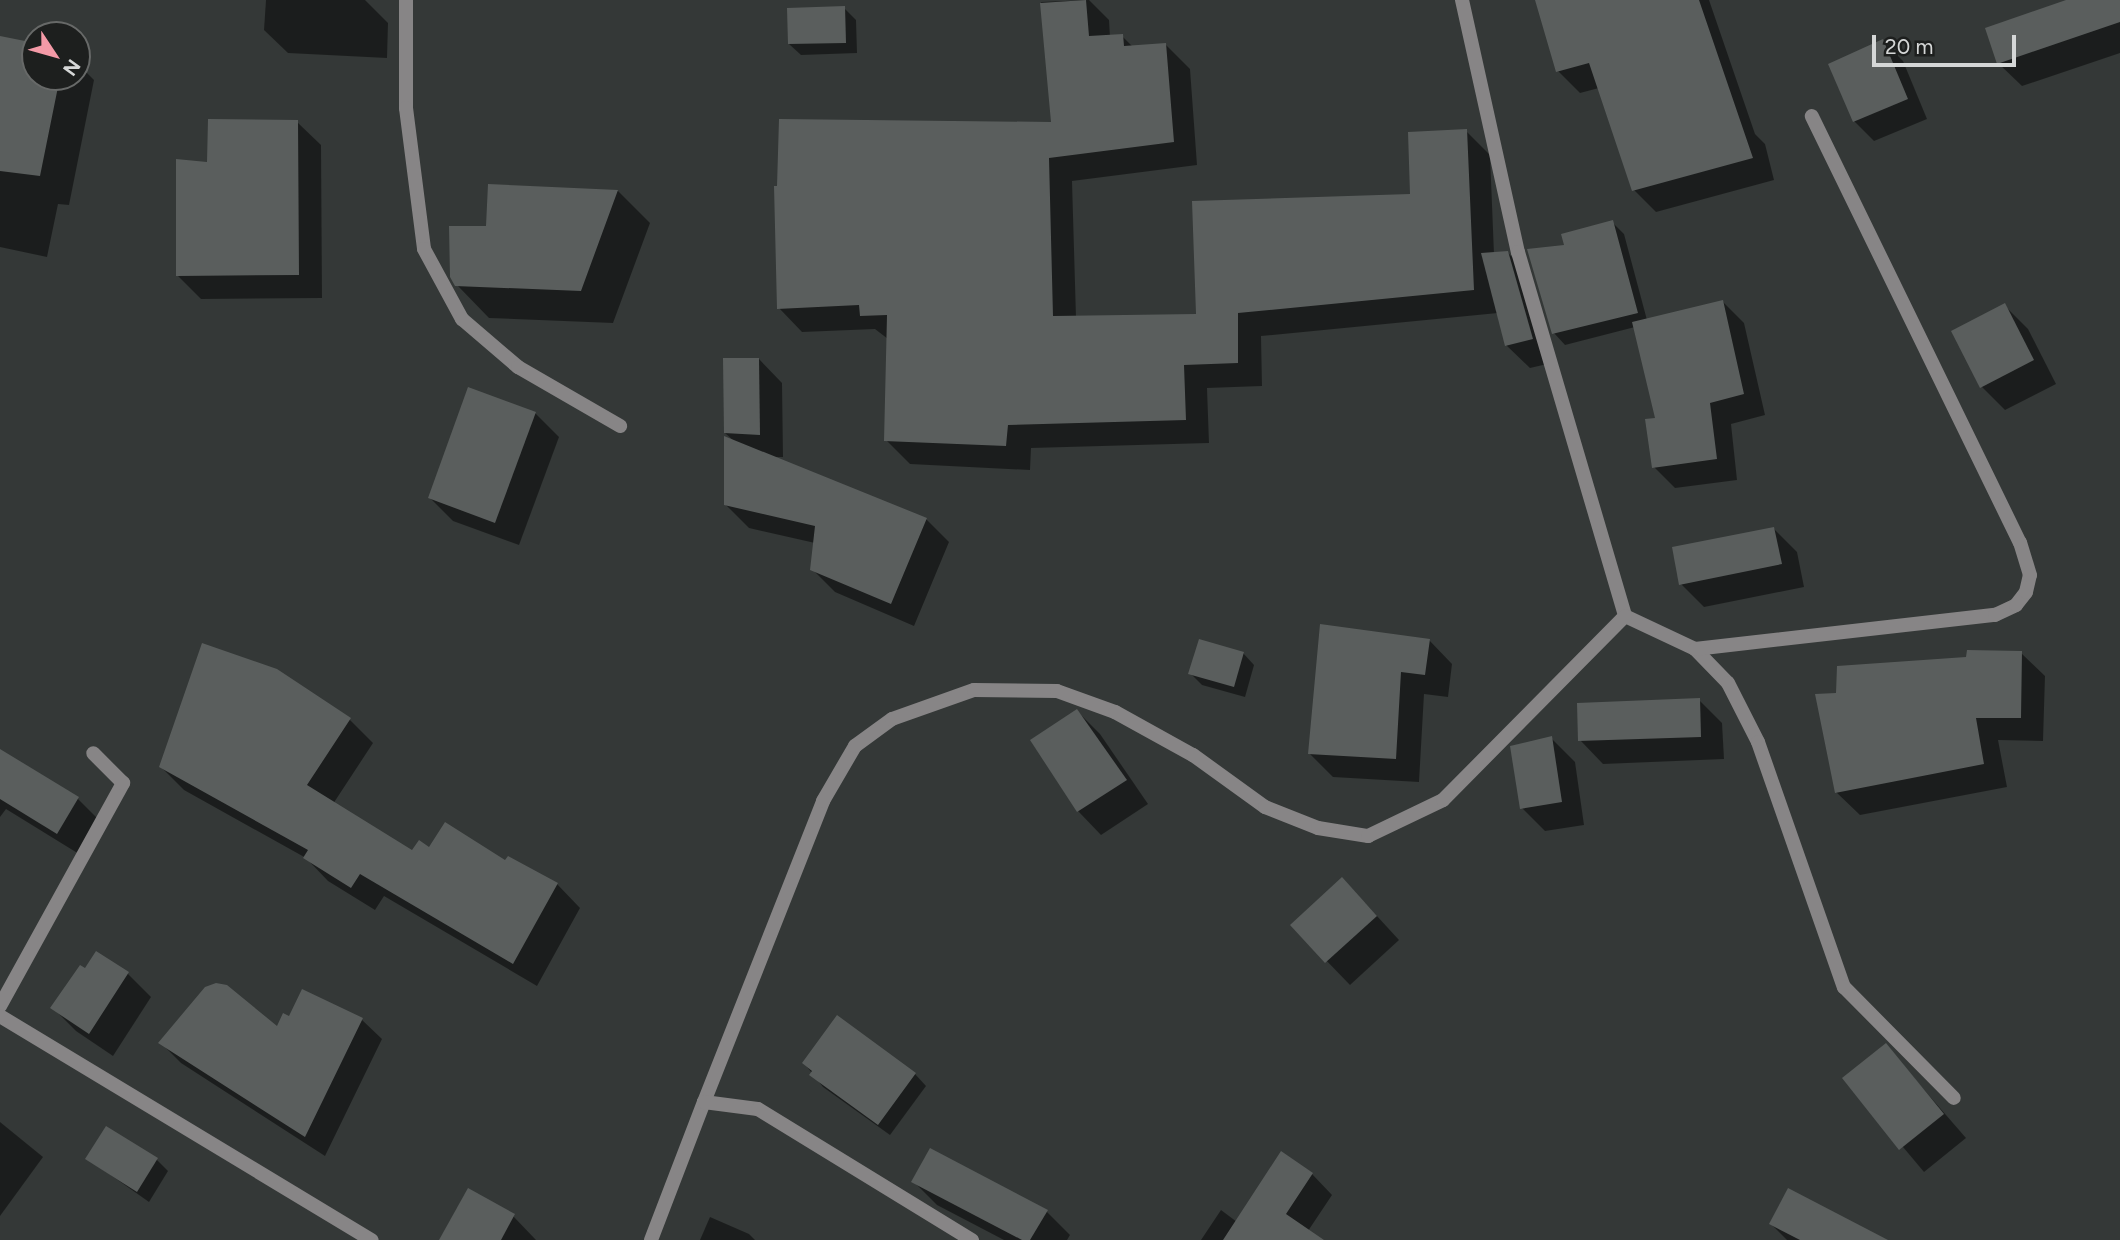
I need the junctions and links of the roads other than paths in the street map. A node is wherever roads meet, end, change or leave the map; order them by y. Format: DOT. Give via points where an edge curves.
graph roads {
  1 [pos="406,0"];
  2 [pos="1462,0"];
  3 [pos="1812,116"];
  4 [pos="620,426"];
  5 [pos="1625,616"];
  6 [pos="1695,649"];
  7 [pos="93,753"];
  8 [pos="0,1006"];
  9 [pos="0,1016"];
  10 [pos="1954,1098"];
  11 [pos="704,1102"];
  12 [pos="372,1240"];
  13 [pos="651,1240"];
  14 [pos="972,1240"];
  1 -- 4 [label="street" via="405,108 424,249 462,319 518,367"];
  2 -- 5 [label="street" via="1517,252"];
  3 -- 6 [label="street" via="2014,531 2030,575 2026,592 2016,605 1995,615"];
  5 -- 6 [label="street"];
  5 -- 11 [label="street" via="1443,800 1368,836 1318,828 1265,807 1193,755 1115,712 1057,691 974,690 892,719 855,746 823,802"];
  6 -- 10 [label="street" via="1728,683 1758,742 1844,987"];
  7 -- 8 [label="street" via="123,783"];
  9 -- 12 [label="street"];
  11 -- 13 [label="street"];
  11 -- 14 [label="street" via="758,1109"];
}
